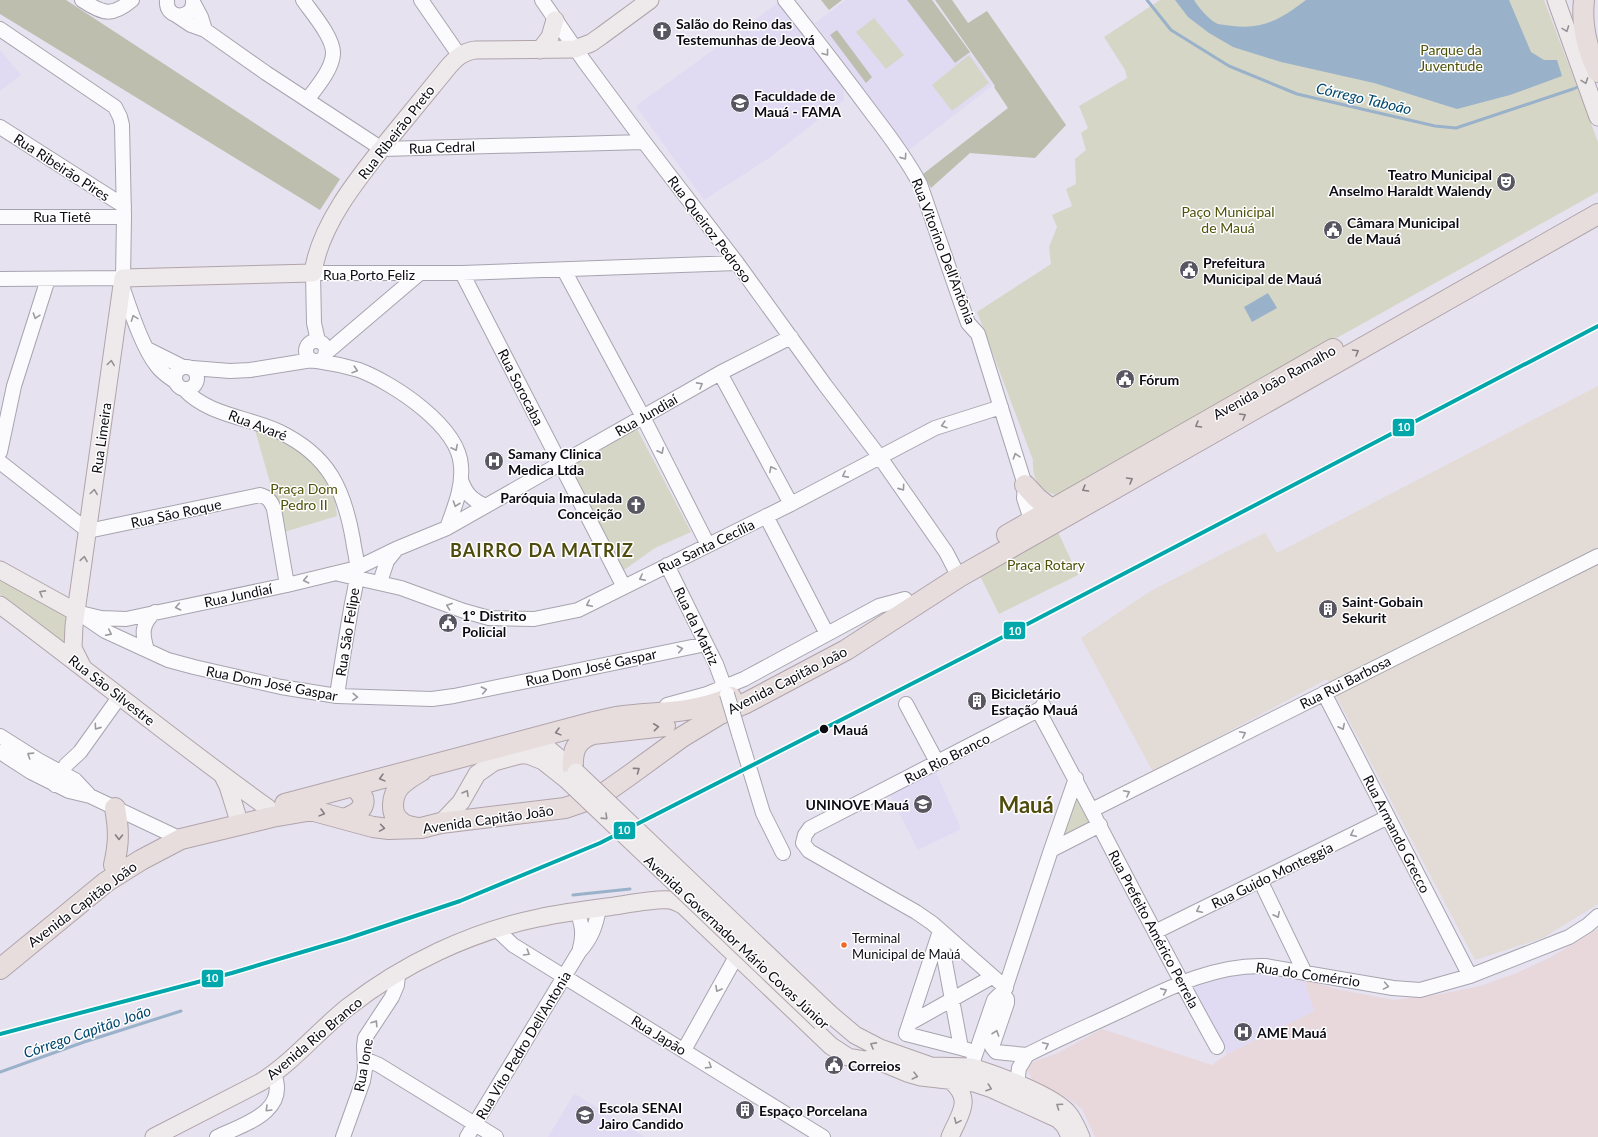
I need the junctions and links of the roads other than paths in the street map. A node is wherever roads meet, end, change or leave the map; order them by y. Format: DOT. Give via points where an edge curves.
graph roads {
  1 [pos="82,0"];
  2 [pos="132,0"];
  3 [pos="166,0"];
  4 [pos="303,0"];
  5 [pos="421,0"];
  6 [pos="542,0"];
  7 [pos="650,0"];
  8 [pos="785,0"];
  9 [pos="1556,0"];
  10 [pos="1584,0"];
  11 [pos="194,2"];
  12 [pos="176,15"];
  13 [pos="556,20"];
  14 [pos="0,30"];
  15 [pos="205,30"];
  16 [pos="575,49"];
  17 [pos="540,50"];
  18 [pos="460,55"];
  19 [pos="1588,62"];
  20 [pos="307,100"];
  21 [pos="1596,110"];
  22 [pos="0,127"];
  23 [pos="644,142"];
  24 [pos="382,149"];
  25 [pos="1598,200"];
  26 [pos="124,212"];
  27 [pos="1598,214"];
  28 [pos="0,217"];
  29 [pos="737,263"];
  30 [pos="564,270"];
  31 [pos="313,273"];
  32 [pos="462,273"];
  33 [pos="420,274"];
  34 [pos="48,278"];
  35 [pos="0,279"];
  36 [pos="122,282"];
  37 [pos="791,337"];
  38 [pos="315,350"];
  39 [pos="720,373"];
  40 [pos="188,378"];
  41 [pos="1001,407"];
  42 [pos="643,417"];
  43 [pos="0,452"];
  44 [pos="880,456"];
  45 [pos="0,462"];
  46 [pos="560,464"];
  47 [pos="461,480"];
  48 [pos="1025,485"];
  49 [pos="791,504"];
  50 [pos="486,506"];
  51 [pos="1051,509"];
  52 [pos="766,516"];
  53 [pos="1033,527"];
  54 [pos="446,528"];
  55 [pos="88,531"];
  56 [pos="708,545"];
  57 [pos="396,549"];
  58 [pos="1598,556"];
  59 [pos="667,565"];
  60 [pos="0,570"];
  61 [pos="956,572"];
  62 [pos="357,573"];
  63 [pos="382,576"];
  64 [pos="287,585"];
  65 [pos="624,587"];
  66 [pos="401,588"];
  67 [pos="905,599"];
  68 [pos="0,606"];
  69 [pos="76,612"];
  70 [pos="155,612"];
  71 [pos="827,634"];
  72 [pos="706,644"];
  73 [pos="67,649"];
  74 [pos="146,650"];
  75 [pos="726,690"];
  76 [pos="1324,693"];
  77 [pos="120,696"];
  78 [pos="337,696"];
  79 [pos="906,704"];
  80 [pos="1040,705"];
  81 [pos="720,714"];
  82 [pos="623,716"];
  83 [pos="0,736"];
  84 [pos="527,740"];
  85 [pos="0,752"];
  86 [pos="80,752"];
  87 [pos="937,762"];
  88 [pos="433,764"];
  89 [pos="572,774"];
  90 [pos="223,776"];
  91 [pos="1076,778"];
  92 [pos="58,779"];
  93 [pos="407,780"];
  94 [pos="72,786"];
  95 [pos="353,786"];
  96 [pos="115,808"];
  97 [pos="268,808"];
  98 [pos="1092,810"];
  99 [pos="237,815"];
  100 [pos="1388,817"];
  101 [pos="344,820"];
  102 [pos="441,823"];
  103 [pos="1100,825"];
  104 [pos="421,828"];
  105 [pos="175,836"];
  106 [pos="1051,850"];
  107 [pos="783,853"];
  108 [pos="114,865"];
  109 [pos="1260,880"];
  110 [pos="599,908"];
  111 [pos="577,911"];
  112 [pos="1598,916"];
  113 [pos="496,929"];
  114 [pos="940,931"];
  115 [pos="1155,932"];
  116 [pos="579,952"];
  117 [pos="0,954"];
  118 [pos="737,955"];
  119 [pos="0,969"];
  120 [pos="1304,971"];
  121 [pos="398,974"];
  122 [pos="564,976"];
  123 [pos="992,976"];
  124 [pos="1470,976"];
  125 [pos="1182,983"];
  126 [pos="1004,991"];
  127 [pos="951,1000"];
  128 [pos="825,1018"];
  129 [pos="907,1020"];
  130 [pos="1217,1047"];
  131 [pos="684,1050"];
  132 [pos="969,1055"];
  133 [pos="1027,1055"];
  134 [pos="365,1059"];
  135 [pos="882,1063"];
  136 [pos="274,1074"];
  137 [pos="951,1081"];
  138 [pos="1018,1084"];
  139 [pos="475,1124"];
  140 [pos="154,1137"];
  141 [pos="217,1137"];
  142 [pos="343,1137"];
  143 [pos="467,1137"];
  144 [pos="496,1137"];
  145 [pos="823,1137"];
  146 [pos="950,1137"];
  147 [pos="1070,1137"];
  148 [pos="1081,1137"];
  1 -- 2 [label="street" via="109,13 118,11"];
  3 -- 12 [label="street" via="168,9"];
  4 -- 20 [label="street" via="331,43 333,54 324,77"];
  5 -- 18 [label="street"];
  6 -- 13 [label="street, Rua Queiroz Pedroso"];
  7 -- 16 [label="main road" via="601,36"];
  8 -- 41 [label="street, Rua Vitorino Dell'Antônia, one-way" via="850,82 912,168 927,202 968,323 978,334"];
  9 -- 19 [label="main road, one-way"];
  10 -- 19 [label="highway" via="1583,28"];
  11 -- 12 [label="street" via="188,14"];
  11 -- 15 [label="street"];
  12 -- 15 [label="street"];
  13 -- 16 [label="street, Rua Queiroz Pedroso"];
  13 -- 17 [label="main road" via="550,37"];
  14 -- 26 [label="street, Rua Limeira" via="115,107 122,125"];
  15 -- 20 [label="street"];
  16 -- 17 [label="main road"];
  16 -- 23 [label="street, Rua Queiroz Pedroso"];
  17 -- 18 [label="main road" via="475,50"];
  18 -- 24 [label="main road, Rua Ribeirão Preto"];
  19 -- 21 [label="main road, one-way"];
  20 -- 24 [label="street"];
  22 -- 26 [label="street, Rua Ribeirão Pires"];
  23 -- 24 [label="street, Rua Cedral"];
  23 -- 29 [label="street, Rua Queiroz Pedroso"];
  24 -- 31 [label="main road, Rua Ribeirão Preto" via="330,225 318,249"];
  25 -- 51 [label="highway, Avenida João Ramalho, one-way"];
  26 -- 28 [label="street, Rua Tietê"];
  26 -- 36 [label="street, Rua Limeira"];
  53 -- 27 [label="highway, Avenida João Ramalho, one-way"];
  29 -- 30 [label="street, Rua Porto Feliz"];
  29 -- 37 [label="street, Rua Queiroz Pedroso"];
  30 -- 32 [label="street, Rua Porto Feliz"];
  30 -- 42 [label="street"];
  31 -- 33 [label="street, Rua Porto Feliz"];
  31 -- 36 [label="main road, Rua Porto Feliz"];
  31 -- 38 [label="street, Rua Ribeirão Preto"];
  32 -- 33 [label="street, Rua Porto Feliz"];
  32 -- 46 [label="street, Rua Sorocaba"];
  33 -- 38 [label="street" via="346,337"];
  34 -- 35 [label="street, Rua Porto Feliz"];
  34 -- 36 [label="street, Rua Porto Feliz"];
  34 -- 43 [label="street, one-way" via="14,386"];
  40 -- 36 [label="street, Rua Avaré, one-way" via="157,366 147,349"];
  55 -- 36 [label="main road, Rua Limeira, one-way"];
  37 -- 39 [label="street, Rua Jundiaí"];
  37 -- 44 [label="street, Rua Queiroz Pedroso"];
  38 -- 40 [label="street" via="286,365 250,370 214,370"];
  38 -- 47 [label="street, one-way" via="390,385 412,400 440,425 451,440 458,453"];
  42 -- 39 [label="street, Rua Jundiaí, one-way"];
  49 -- 39 [label="street, one-way"];
  40 -- 62 [label="street, Rua Avaré" via="217,410 281,432 302,444 323,464 333,476 342,495 351,528"];
  41 -- 44 [label="street, Rua Santa Cecília, one-way" via="935,428"];
  48 -- 41 [label="street, Rua Vitorino Dell'Antônia, one-way"];
  42 -- 46 [label="street, Rua Jundiaí"];
  42 -- 56 [label="street, one-way"];
  44 -- 49 [label="street, Rua Santa Cecília, one-way"];
  44 -- 61 [label="street, Rua Queiroz Pedroso, one-way" via="946,552"];
  45 -- 55 [label="street"];
  46 -- 50 [label="street, Rua Jundiaí"];
  46 -- 65 [label="street, Rua Sorocaba"];
  47 -- 50 [label="street" via="470,498"];
  47 -- 54 [label="street, one-way" via="458,497"];
  48 -- 51 [label="highway"];
  48 -- 53 [label="street, Rua Vitorino Dell'Antônia" via="1024,498"];
  49 -- 52 [label="street, Rua Santa Cecília"];
  50 -- 54 [label="street, Rua Jundiaí"];
  51 -- 53 [label="highway, Avenida João Ramalho"];
  52 -- 56 [label="street, Rua Santa Cecília"];
  52 -- 71 [label="street"];
  53 -- 61 [label="highway, Avenida João Ramalho"];
  53 -- 61 [label="highway, Avenida João Ramalho" via="990,559"];
  54 -- 57 [label="street, Rua Jundiaí"];
  55 -- 64 [label="street, Rua São Roque" via="265,496 271,501 274,509"];
  69 -- 55 [label="main road, Rua Limeira, one-way"];
  56 -- 59 [label="street, Rua Santa Cecília"];
  57 -- 62 [label="street, Rua Jundiaí"];
  57 -- 63 [label="street" via="386,561"];
  58 -- 76 [label="street, Rua Rui Barbosa"];
  59 -- 65 [label="street, Rua Santa Cecília, one-way"];
  59 -- 72 [label="street, Rua da Matriz"];
  69 -- 60 [label="main road, Rua Dom José Gaspar, one-way"];
  61 -- 67 [label="highway, Avenida Capitão João"];
  61 -- 81 [label="highway, Avenida Capitão João" via="846,650 746,704"];
  62 -- 63 [label="street, Rua Santa Cecília"];
  62 -- 64 [label="street, Rua Jundiaí, one-way" via="336,573"];
  62 -- 66 [label="street, Rua Santa Cecília"];
  62 -- 78 [label="street, Rua São Felipe"];
  63 -- 66 [label="street, Rua Santa Cecília"];
  64 -- 70 [label="street, Rua Jundiaí, one-way"];
  65 -- 66 [label="street, Rua Santa Cecília, one-way" via="578,610 534,619 489,618"];
  67 -- 71 [label="street" via="879,606"];
  67 -- 82 [label="highway, Avenida Capitão João" via="833,646 724,700 687,711"];
  68 -- 73 [label="main road, Rua São Silvestre"];
  69 -- 70 [label="street, Rua Jundiaí" via="126,619"];
  69 -- 73 [label="main road, Rua Limeira"];
  69 -- 74 [label="street, Rua Dom José Gaspar, one-way" via="105,631"];
  70 -- 74 [label="street" via="150,616 143,632"];
  71 -- 75 [label="street"];
  72 -- 75 [label="street, Rua da Matriz"];
  78 -- 72 [label="street, Rua Dom José Gaspar, one-way" via="454,696"];
  73 -- 77 [label="main road, Rua São Silvestre" via="82,666"];
  74 -- 78 [label="street, Rua Dom José Gaspar" via="168,660 194,667 281,687"];
  75 -- 82 [label="street"];
  75 -- 107 [label="street, Rua da Matriz, bridge" via="763,813"];
  98 -- 76 [label="street, Rua Rui Barbosa, one-way"];
  76 -- 100 [label="street, Rua Armando Grecco, one-way"];
  77 -- 86 [label="street, one-way"];
  77 -- 90 [label="main road, Rua São Silvestre"];
  79 -- 87 [label="street"];
  80 -- 87 [label="street, Rua Rio Branco"];
  80 -- 91 [label="street, Rua Prefeito Américo Perrela"];
  89 -- 81 [label="highway, one-way" via="574,751 585,736 670,726"];
  102 -- 81 [label="highway, Avenida Capitão João, one-way" via="548,810 583,803 600,796 682,737"];
  82 -- 84 [label="highway, Avenida Capitão João, one-way"];
  92 -- 83 [label="street, one-way" via="38,760"];
  84 -- 88 [label="highway, Avenida Capitão João"];
  84 -- 89 [label="main road, Avenida Governador Mário Covas Júnior" via="546,747"];
  85 -- 92 [label="street" via="31,772"];
  86 -- 92 [label="street" via="66,765"];
  86 -- 94 [label="street"];
  87 -- 114 [label="street, Rua Rio Branco" via="810,828 803,843 809,851 916,912"];
  88 -- 93 [label="highway"];
  88 -- 95 [label="highway, Avenida Capitão João, one-way"];
  102 -- 89 [label="main road, Avenida Governador Mário Covas Júnior, one-way" via="461,802 477,774 494,762 528,755"];
  89 -- 128 [label="main road, Avenida Governador Mário Covas Júnior, bridge"];
  90 -- 97 [label="main road, Rua São Silvestre"];
  90 -- 99 [label="main road, Rua São Silvestre"];
  91 -- 98 [label="street, Rua Prefeito Américo Perrela"];
  91 -- 106 [label="street"];
  92 -- 94 [label="street"];
  93 -- 102 [label="highway" via="400,794 402,807 414,817"];
  93 -- 104 [label="highway" via="396,794 393,810 400,822"];
  94 -- 96 [label="street"];
  95 -- 97 [label="highway, Avenida Capitão João"];
  95 -- 101 [label="highway" via="360,791 364,802 361,810"];
  96 -- 105 [label="street"];
  96 -- 108 [label="highway, one-way" via="119,841"];
  97 -- 99 [label="highway, Avenida Capitão João"];
  98 -- 103 [label="street, Rua Prefeito Américo Perrela"];
  99 -- 105 [label="highway, Avenida Capitão João"];
  100 -- 109 [label="street, Rua Guido Monteggia, one-way"];
  100 -- 124 [label="street, Rua Armando Grecco"];
  101 -- 104 [label="highway, Avenida Capitão João, one-way" via="389,830"];
  105 -- 101 [label="highway, Avenida Capitão João, one-way" via="307,811"];
  102 -- 104 [label="highway, Avenida Capitão João"];
  103 -- 106 [label="street"];
  103 -- 115 [label="street, Rua Prefeito Américo Perrela"];
  105 -- 108 [label="highway, Avenida Capitão João"];
  105 -- 119 [label="highway, Avenida Capitão João" via="106,882"];
  106 -- 126 [label="street"];
  108 -- 117 [label="highway, Avenida Capitão João"];
  109 -- 115 [label="street, Rua Guido Monteggia, one-way"];
  109 -- 120 [label="street, one-way"];
  110 -- 111 [label="main road, Avenida Rio Branco"];
  110 -- 116 [label="street, Rua Vito Pedro Dell'Antonia" via="594,931"];
  110 -- 118 [label="main road, Avenida Rio Branco" via="660,900 676,902 684,906"];
  111 -- 113 [label="main road, Avenida Rio Branco"];
  111 -- 116 [label="street, Rua Vito Pedro Dell'Antonia" via="583,935"];
  112 -- 124 [label="street, Rua do Comércio" via="1569,937"];
  113 -- 121 [label="main road, Avenida Rio Branco" via="441,951"];
  113 -- 122 [label="street, Rua Japão, one-way" via="514,945"];
  114 -- 123 [label="street"];
  114 -- 127 [label="street"];
  114 -- 129 [label="street" via="919,976"];
  115 -- 125 [label="street, Rua Prefeito Américo Perrela"];
  116 -- 122 [label="street, Rua Vito Pedro Dell'Antonia"];
  118 -- 131 [label="street, one-way"];
  118 -- 135 [label="main road, Avenida Rio Branco" via="840,1052"];
  120 -- 124 [label="street, Rua do Comércio, one-way" via="1393,988 1420,990"];
  120 -- 125 [label="street, Rua do Comércio" via="1247,965 1225,969"];
  134 -- 121 [label="street, Rua Ione, one-way" via="365,1038 392,997"];
  121 -- 136 [label="main road, Avenida Rio Branco" via="349,1006"];
  122 -- 131 [label="street, Rua Japão"];
  122 -- 139 [label="street, Rua Vito Pedro Dell'Antonia"];
  123 -- 126 [label="street"];
  123 -- 127 [label="street"];
  123 -- 132 [label="street"];
  125 -- 130 [label="street, Rua Prefeito Américo Perrela"];
  133 -- 125 [label="street, Rua do Comércio, one-way"];
  126 -- 132 [label="street" via="994,1000"];
  133 -- 126 [label="street, one-way" via="996,1052 992,1047 1007,1003"];
  127 -- 129 [label="street"];
  127 -- 132 [label="street"];
  132 -- 128 [label="main road, Avenida Governador Mário Covas Júnior, one-way" via="932,1066 880,1048"];
  128 -- 135 [label="main road, Avenida Governador Mário Covas Júnior" via="835,1035 856,1050"];
  129 -- 132 [label="street" via="906,1034"];
  131 -- 145 [label="street, Rua Japão, one-way"];
  132 -- 138 [label="main road, Avenida Governador Mário Covas Júnior"];
  133 -- 138 [label="street" via="1019,1068"];
  134 -- 139 [label="street"];
  134 -- 142 [label="street, Rua Ione" via="364,1081"];
  135 -- 137 [label="main road, Avenida Governador Mário Covas Júnior, one-way" via="907,1074"];
  136 -- 140 [label="main road, Avenida Rio Branco"];
  136 -- 141 [label="street, one-way" via="277,1094 270,1108"];
  137 -- 146 [label="main road, one-way" via="962,1092 964,1105"];
  137 -- 147 [label="main road, Avenida Governador Mário Covas Júnior, one-way" via="974,1083 1009,1096 1058,1120 1065,1126"];
  148 -- 138 [label="main road, Avenida Governador Mário Covas Júnior, one-way" via="1067,1111"];
  139 -- 143 [label="street, Rua Vito Pedro Dell'Antonia"];
  139 -- 144 [label="street"];
}
